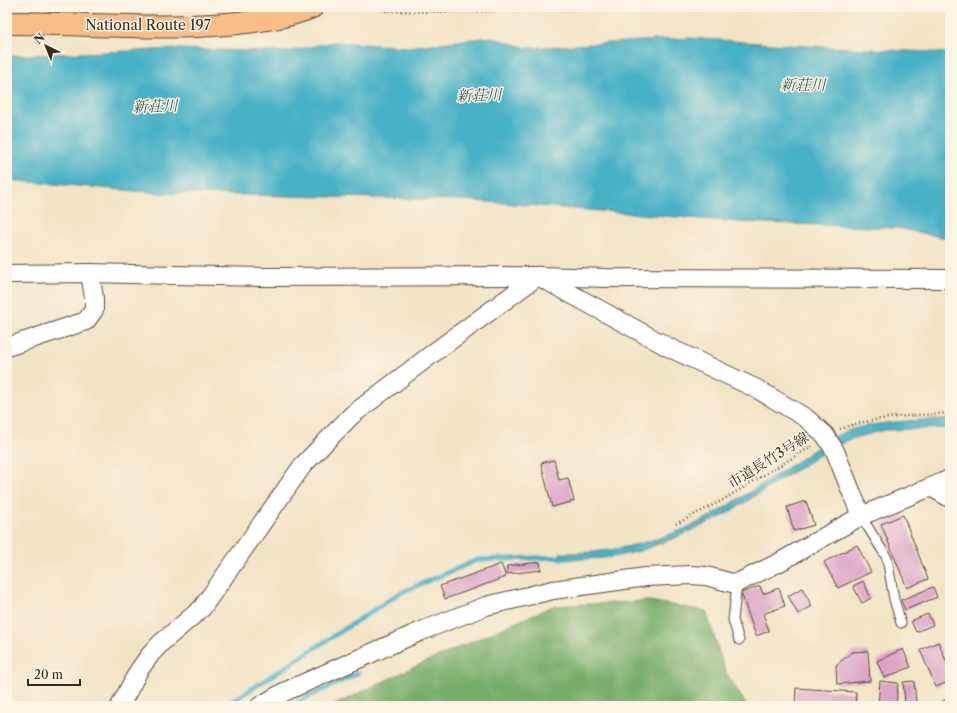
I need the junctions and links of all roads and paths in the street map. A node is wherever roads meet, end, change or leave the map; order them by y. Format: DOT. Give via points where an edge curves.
graph roads {
  1 [pos="312,7"];
  2 [pos="374,7"];
  3 [pos="641,7"];
  4 [pos="692,7"];
  5 [pos="258,14"];
  6 [pos="7,23"];
  7 [pos="90,273"];
  8 [pos="7,274"];
  9 [pos="538,276"];
  10 [pos="950,279"];
  11 [pos="7,347"];
  12 [pos="950,413"];
  13 [pos="825,435"];
  14 [pos="950,479"];
  15 [pos="931,487"];
  16 [pos="950,498"];
  17 [pos="861,516"];
  18 [pos="676,524"];
  19 [pos="737,583"];
  20 [pos="901,623"];
  21 [pos="739,640"];
  22 [pos="120,706"];
  23 [pos="260,706"];
  1 -- 5 [label="highway, National Route 197" via="302,11"];
  2 -- 3 [label="path" via="386,11 448,12"];
  3 -- 4 [label="path" via="672,10"];
  5 -- 6 [label="highway, National Route 197" via="212,26"];
  7 -- 8 [label="street"];
  7 -- 9 [label="street" via="265,277"];
  7 -- 11 [label="street" via="94,310 86,321"];
  9 -- 10 [label="street"];
  9 -- 13 [label="street" via="668,347 757,389 806,418"];
  9 -- 22 [label="street" via="352,415 304,465 202,608 150,655"];
  12 -- 13 [label="path, 市道長竹3号線" via="891,417 855,423"];
  13 -- 17 [label="street" via="835,451"];
  13 -- 18 [label="path, 市道長竹3号線" via="800,454 721,501"];
  14 -- 15 [label="street"];
  15 -- 16 [label="street"];
  15 -- 17 [label="street"];
  17 -- 19 [label="street"];
  17 -- 20 [label="lane" via="887,558"];
  19 -- 21 [label="lane" via="732,620"];
  19 -- 23 [label="street" via="691,575 646,577 553,590 486,606 412,635 284,692"];
}
